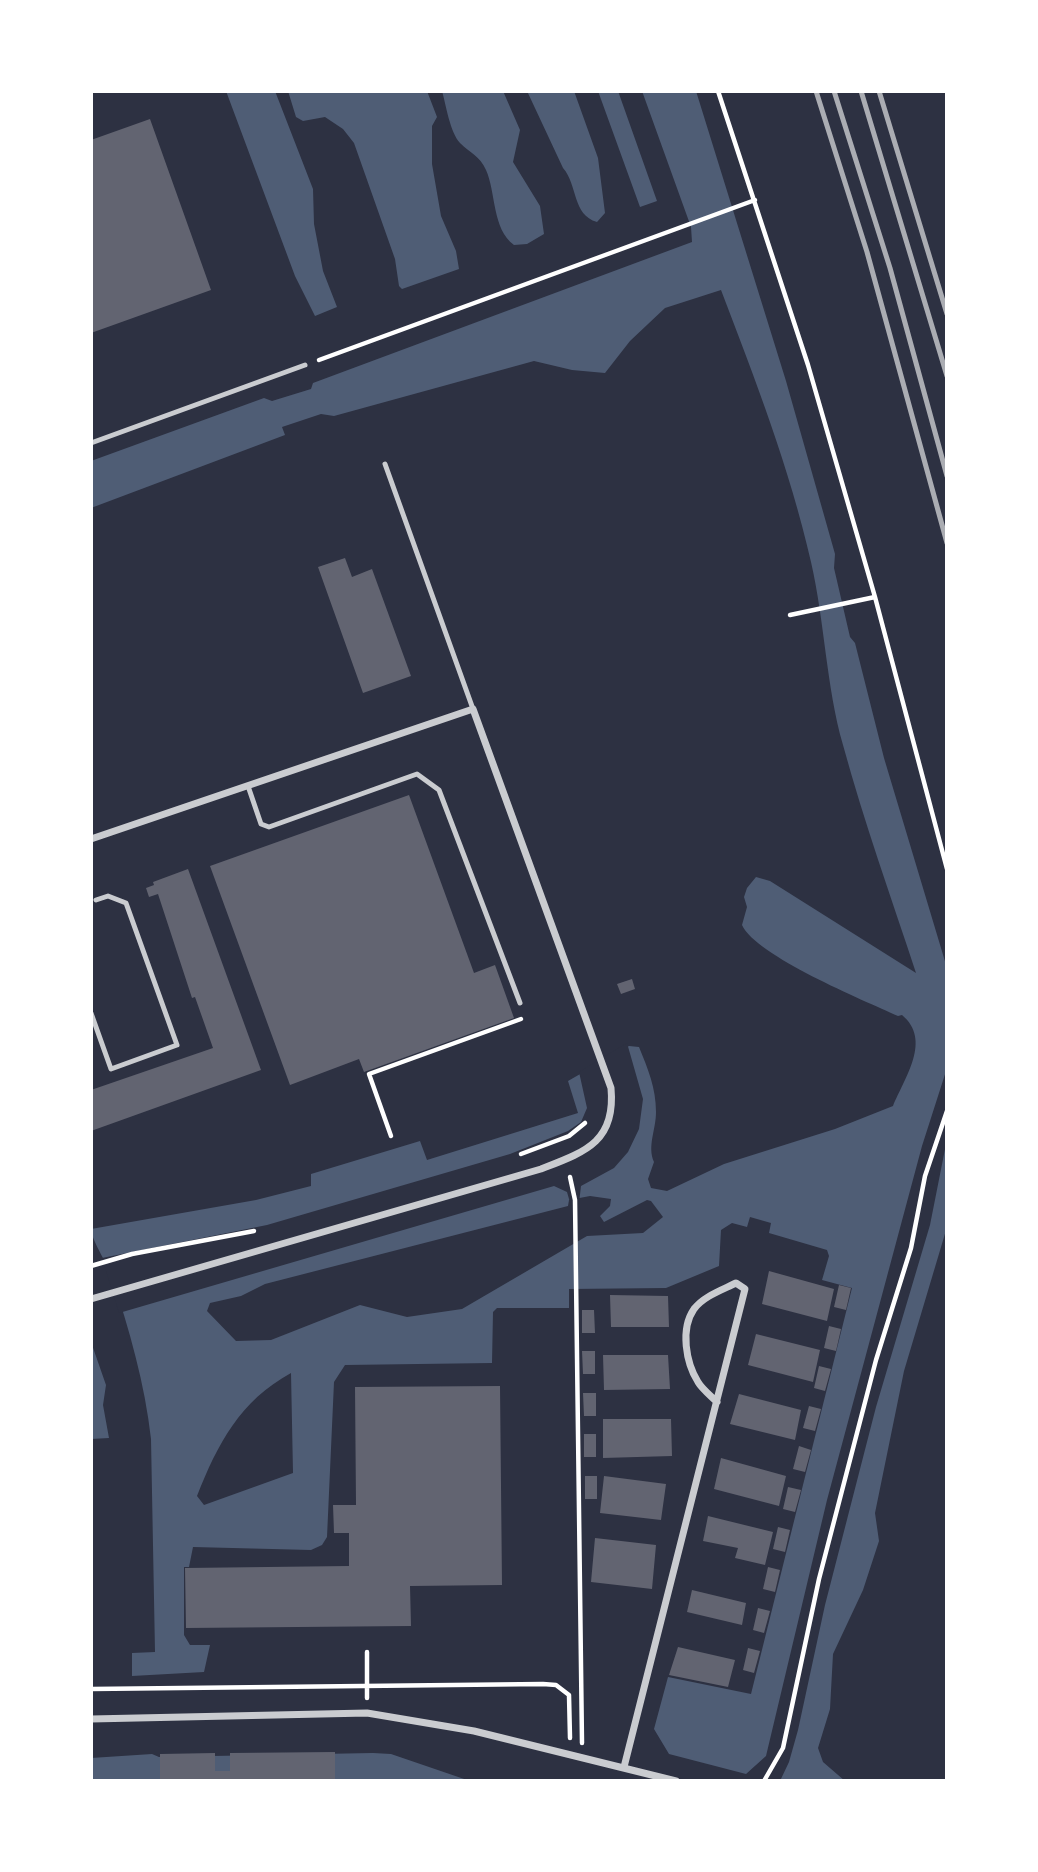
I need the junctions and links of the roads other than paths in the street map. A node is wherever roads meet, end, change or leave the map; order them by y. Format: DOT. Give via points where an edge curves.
graph roads {
  1 [pos="305,365"];
  2 [pos="91,443"];
  3 [pos="385,464"];
  4 [pos="473,709"];
  5 [pos="248,786"];
  6 [pos="91,839"];
  7 [pos="96,900"];
  8 [pos="520,1003"];
  9 [pos="91,1013"];
  10 [pos="91,1299"];
  11 [pos="717,1402"];
  12 [pos="91,1719"];
  13 [pos="624,1767"];
  14 [pos="676,1781"];
  1 -- 2 [label="lane"];
  3 -- 4 [label="lane"];
  4 -- 5 [label="street"];
  4 -- 10 [label="street" via="611,1087 613,1108 607,1127 595,1144 541,1169"];
  5 -- 6 [label="street"];
  5 -- 8 [label="lane" via="261,824 269,827 417,774 439,790"];
  7 -- 9 [label="lane" via="108,896 126,903 177,1045 111,1069"];
  11 -- 11 [label="street" via="698,1383 688,1357 686,1331 694,1309 736,1283 745,1289"];
  11 -- 13 [label="street"];
  12 -- 13 [label="street" via="367,1713 435,1723"];
  13 -- 14 [label="street"];
}
